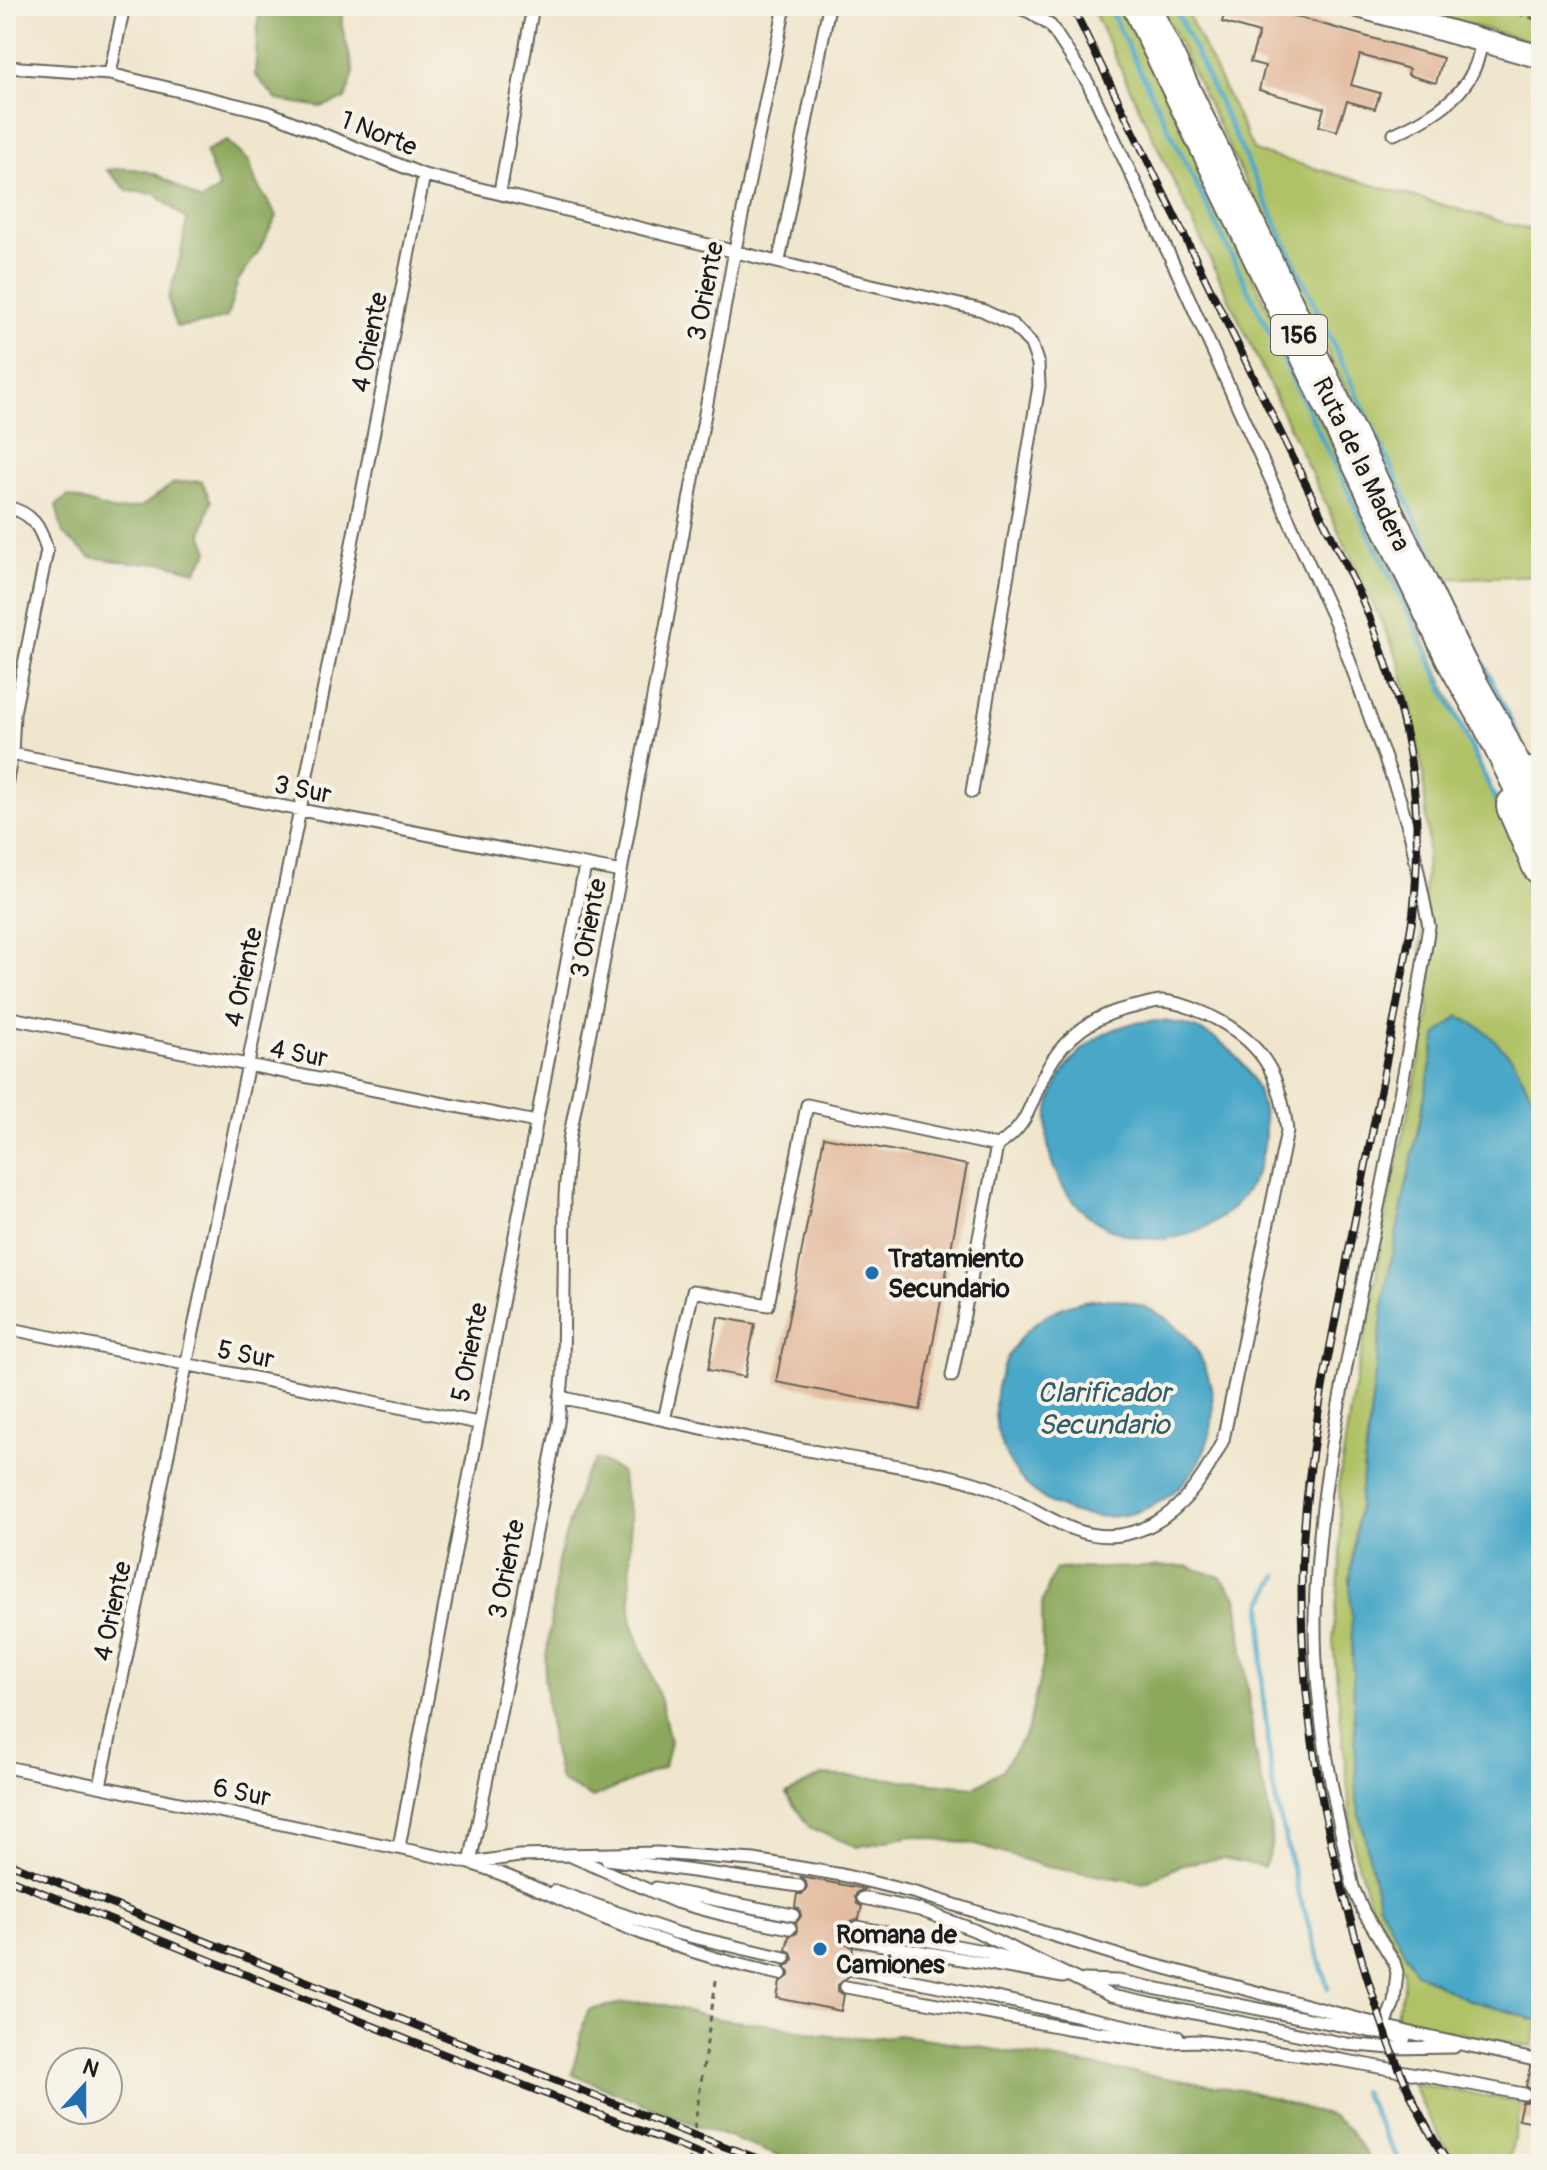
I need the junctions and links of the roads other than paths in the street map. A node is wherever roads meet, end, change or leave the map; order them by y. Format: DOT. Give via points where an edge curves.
graph roads {
  1 [pos="124,6"];
  2 [pos="533,6"];
  3 [pos="785,6"];
  4 [pos="829,6"];
  5 [pos="1014,6"];
  6 [pos="1141,6"];
  7 [pos="1358,6"];
  8 [pos="1482,41"];
  9 [pos="1541,57"];
  10 [pos="6,67"];
  11 [pos="110,74"];
  12 [pos="1394,134"];
  13 [pos="424,175"];
  14 [pos="500,192"];
  15 [pos="735,250"];
  16 [pos="779,261"];
  17 [pos="6,507"];
  18 [pos="1457,663"];
  19 [pos="10,712"];
  20 [pos="12,754"];
  21 [pos="1527,764"];
  22 [pos="6,785"];
  23 [pos="972,792"];
  24 [pos="300,810"];
  25 [pos="1541,825"];
  26 [pos="585,866"];
  27 [pos="1541,866"];
  28 [pos="621,872"];
  29 [pos="6,1017"];
  30 [pos="247,1065"];
  31 [pos="536,1122"];
  32 [pos="997,1146"];
  33 [pos="6,1328"];
  34 [pos="185,1365"];
  35 [pos="952,1376"];
  36 [pos="560,1397"];
  37 [pos="664,1420"];
  38 [pos="478,1423"];
  39 [pos="6,1767"];
  40 [pos="100,1786"];
  41 [pos="399,1847"];
  42 [pos="567,1855"];
  43 [pos="470,1863"];
  44 [pos="527,1884"];
  45 [pos="636,1884"];
  46 [pos="799,1886"];
  47 [pos="863,1898"];
  48 [pos="793,1915"];
  49 [pos="790,1928"];
  50 [pos="856,1933"];
  51 [pos="785,1958"];
  52 [pos="849,1969"];
  53 [pos="781,1974"];
  54 [pos="1079,1980"];
  55 [pos="846,1987"];
  56 [pos="1385,2026"];
  57 [pos="1198,2041"];
  58 [pos="1468,2046"];
  59 [pos="1530,2059"];
  60 [pos="1524,2094"];
  1 -- 11 [label="lane"];
  2 -- 14 [label="lane"];
  3 -- 15 [label="lane, 3 Oriente"];
  4 -- 16 [label="lane"];
  5 -- 56 [label="lane" via="1051,26 1088,83 1180,280 1346,649 1399,797 1427,911 1408,1060 1322,1499 1315,1618 1322,1733 1353,1887 1397,1972"];
  6 -- 18 [label="highway, Ruta de la Madera / 156"];
  7 -- 8 [label="street"];
  8 -- 9 [label="street"];
  8 -- 12 [label="lane" via="1473,71 1454,96 1427,118"];
  10 -- 11 [label="lane, 1 Norte"];
  11 -- 13 [label="lane, 1 Norte" via="270,113"];
  13 -- 14 [label="lane, 1 Norte"];
  13 -- 24 [label="lane, 4 Oriente"];
  14 -- 15 [label="lane, 1 Norte"];
  15 -- 16 [label="lane, 1 Norte"];
  15 -- 28 [label="lane, 3 Oriente"];
  16 -- 23 [label="lane, 1 Norte" via="982,310 1013,325 1031,344 1039,386"];
  17 -- 19 [label="lane" via="41,527 47,551"];
  18 -- 21 [label="highway, Ruta de la Madera / 156"];
  18 -- 27 [label="highway, Ruta de la Madera / 156"];
  19 -- 20 [label="lane"];
  20 -- 22 [label="lane"];
  20 -- 24 [label="lane, 3 Sur"];
  21 -- 25 [label="highway, Ruta de la Madera / 156"];
  24 -- 26 [label="lane, 3 Sur"];
  24 -- 30 [label="lane, 4 Oriente"];
  26 -- 28 [label="lane, 3 Sur"];
  26 -- 31 [label="lane, 5 Oriente"];
  28 -- 36 [label="lane, 3 Oriente" via="569,1140"];
  29 -- 30 [label="lane, 4 Sur"];
  30 -- 31 [label="lane, 4 Sur"];
  30 -- 34 [label="lane, 4 Oriente"];
  31 -- 38 [label="lane, 5 Oriente"];
  32 -- 35 [label="lane"];
  32 -- 37 [label="lane" via="807,1105 768,1305 693,1291"];
  32 -- 37 [label="lane" via="1025,1120 1066,1041 1115,1010 1162,1001 1206,1013 1245,1035 1268,1065 1287,1131 1223,1440 1186,1500 1152,1524 1119,1535 1083,1532 990,1488 954,1478"];
  33 -- 34 [label="lane, 5 Sur"];
  34 -- 38 [label="lane, 5 Sur"];
  34 -- 40 [label="lane, 4 Oriente"];
  36 -- 37 [label="lane"];
  36 -- 43 [label="lane, 3 Oriente"];
  38 -- 41 [label="lane, 5 Oriente"];
  39 -- 40 [label="lane, 6 Sur"];
  40 -- 41 [label="lane, 6 Sur"];
  41 -- 43 [label="lane, 6 Sur"];
  42 -- 43 [label="lane"];
  42 -- 45 [label="lane"];
  42 -- 46 [label="lane"];
  42 -- 56 [label="lane" via="703,1855 842,1875"];
  43 -- 44 [label="lane"];
  44 -- 51 [label="lane" via="676,1933"];
  44 -- 53 [label="lane" via="626,1927"];
  45 -- 48 [label="lane"];
  45 -- 49 [label="lane" via="701,1909"];
  47 -- 54 [label="lane" via="948,1919"];
  50 -- 54 [label="lane"];
  52 -- 57 [label="lane"];
  54 -- 58 [label="lane" via="1111,1996 1346,2044"];
  55 -- 57 [label="lane" via="1092,2032"];
  56 -- 58 [label="lane"];
  57 -- 60 [label="lane" via="1341,2060"];
  58 -- 59 [label="lane"];
}
